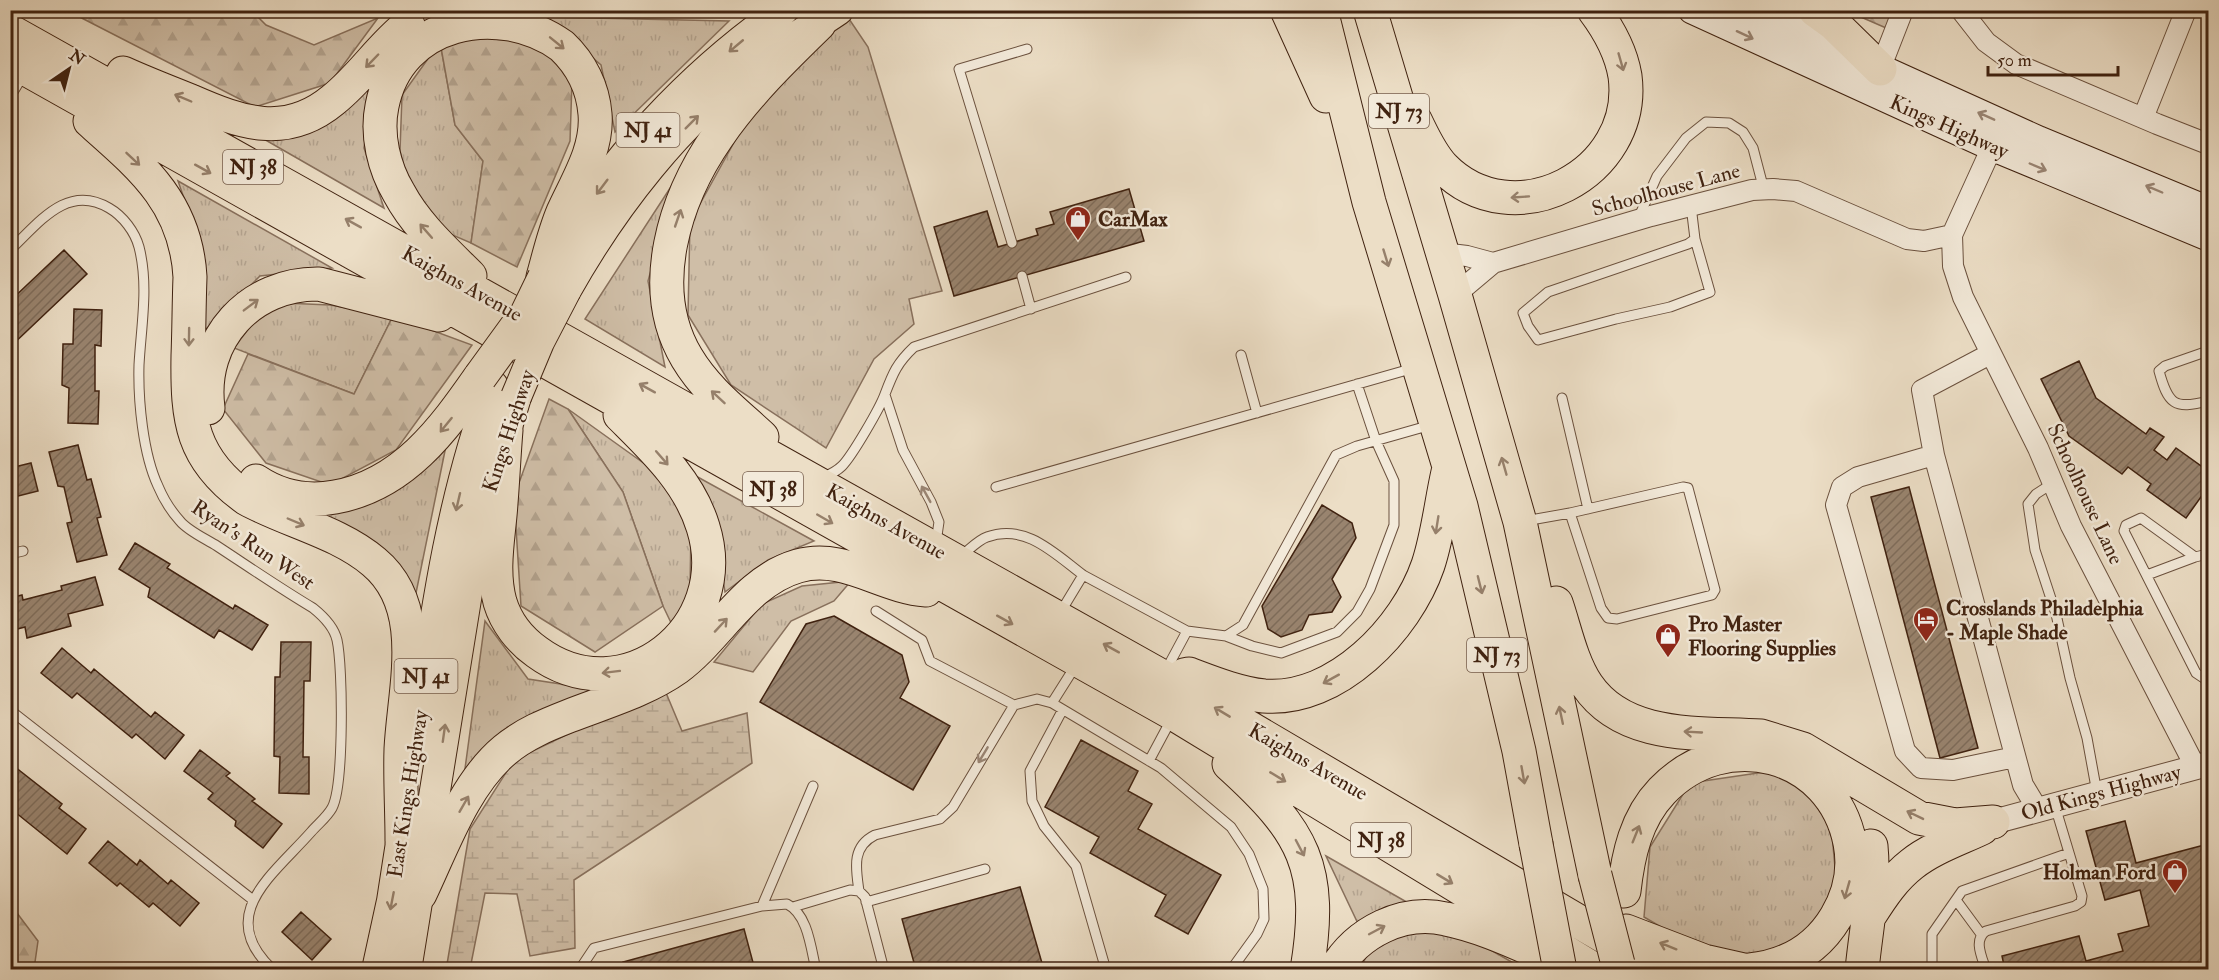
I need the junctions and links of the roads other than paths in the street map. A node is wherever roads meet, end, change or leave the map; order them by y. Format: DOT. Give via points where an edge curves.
graph roads {
  1 [pos="433,10"];
  2 [pos="783,10"];
  3 [pos="1287,10"];
  4 [pos="1321,10"];
  5 [pos="1370,10"];
  6 [pos="1594,10"];
  7 [pos="1692,10"];
  8 [pos="1752,10"];
  9 [pos="1815,10"];
  10 [pos="1903,10"];
  11 [pos="1961,10"];
  12 [pos="2187,10"];
  13 [pos="829,17"];
  14 [pos="10,29"];
  15 [pos="1379,45"];
  16 [pos="1027,49"];
  17 [pos="1880,69"];
  18 [pos="26,70"];
  19 [pos="10,98"];
  20 [pos="2143,118"];
  21 [pos="2207,137"];
  22 [pos="1992,147"];
  23 [pos="1764,190"];
  24 [pos="1370,202"];
  25 [pos="1691,206"];
  26 [pos="1637,221"];
  27 [pos="2208,233"];
  28 [pos="1952,235"];
  29 [pos="1695,239"];
  30 [pos="1012,243"];
  31 [pos="10,250"];
  32 [pos="1442,253"];
  33 [pos="1493,263"];
  34 [pos="1022,276"];
  35 [pos="1126,277"];
  36 [pos="554,284"];
  37 [pos="1455,295"];
  38 [pos="1031,309"];
  39 [pos="502,318"];
  40 [pos="2208,351"];
  41 [pos="1990,354"];
  42 [pos="1241,355"];
  43 [pos="1419,367"];
  44 [pos="1357,384"];
  45 [pos="591,386"];
  46 [pos="496,387"];
  47 [pos="885,395"];
  48 [pos="1562,398"];
  49 [pos="2208,401"];
  50 [pos="1257,413"];
  51 [pos="1436,424"];
  52 [pos="506,430"];
  53 [pos="1376,441"];
  54 [pos="1934,455"];
  55 [pos="1450,468"];
  56 [pos="811,480"];
  57 [pos="2053,483"];
  58 [pos="996,487"];
  59 [pos="1588,509"];
  60 [pos="1570,513"];
  61 [pos="1520,522"];
  62 [pos="23,551"];
  63 [pos="10,554"];
  64 [pos="2208,554"];
  65 [pos="2195,557"];
  66 [pos="948,567"];
  67 [pos="1083,575"];
  68 [pos="2147,575"];
  69 [pos="876,611"];
  70 [pos="1057,618"];
  71 [pos="1187,631"];
  72 [pos="1226,636"];
  73 [pos="1079,660"];
  74 [pos="1163,676"];
  75 [pos="2208,678"];
  76 [pos="1052,703"];
  77 [pos="1014,705"];
  78 [pos="10,710"];
  79 [pos="1062,711"];
  80 [pos="1174,714"];
  81 [pos="2015,757"];
  82 [pos="1149,761"];
  83 [pos="1829,764"];
  84 [pos="2202,766"];
  85 [pos="813,786"];
  86 [pos="2097,794"];
  87 [pos="2047,808"];
  88 [pos="1993,822"];
  89 [pos="402,841"];
  90 [pos="2069,853"];
  91 [pos="985,869"];
  92 [pos="858,891"];
  93 [pos="420,894"];
  94 [pos="253,900"];
  95 [pos="1956,900"];
  96 [pos="866,902"];
  97 [pos="762,906"];
  98 [pos="793,907"];
  99 [pos="1870,915"];
  100 [pos="1564,926"];
  101 [pos="1981,934"];
  102 [pos="1596,968"];
  103 [pos="273,969"];
  104 [pos="377,969"];
  105 [pos="406,969"];
  106 [pos="583,969"];
  107 [pos="816,969"];
  108 [pos="884,969"];
  109 [pos="1106,969"];
  110 [pos="1231,969"];
  111 [pos="1307,969"];
  112 [pos="1335,969"];
  113 [pos="1551,969"];
  114 [pos="1661,969"];
  115 [pos="1743,969"];
  116 [pos="1750,969"];
  117 [pos="1862,969"];
  118 [pos="1932,969"];
  119 [pos="1986,969"];
  1 -- 14 [label="highway, one-way" via="402,30 325,107 305,118 272,124 225,116"];
  2 -- 36 [label="main road, NJ 41, one-way" via="720,60 650,127 560,247"];
  3 -- 24 [label="highway"];
  4 -- 24 [label="highway, NJ 73"];
  5 -- 15 [label="highway, NJ 73"];
  6 -- 15 [label="highway, one-way" via="1621,58 1626,90 1622,120 1610,145 1592,168 1569,184 1542,195 1494,196 1467,186 1444,168 1422,133"];
  7 -- 22 [label="main road, Kings Highway, one-way"];
  8 -- 17 [label="main road, Kings Highway"];
  9 -- 17 [label="highway"];
  10 -- 17 [label="street"];
  11 -- 20 [label="street" via="1986,42 2016,64"];
  12 -- 20 [label="street"];
  36 -- 13 [label="main road, Kings Highway / NJ 41, one-way" via="667,147 719,96 758,62"];
  56 -- 13 [label="highway, one-way" via="717,396 695,371 677,340 666,279 674,232 692,183 723,129 750,95"];
  39 -- 14 [label="highway, Kaighns Avenue / NJ 38, one-way"];
  15 -- 32 [label="highway, NJ 73"];
  16 -- 30 [label="lane" via="959,69"];
  27 -- 17 [label="main road, Kings Highway, one-way" via="2059,148"];
  18 -- 19 [label="lane"];
  18 -- 39 [label="highway, Kaighns Avenue / NJ 38, one-way"];
  18 -- 89 [label="highway, one-way" via="150,176 181,227 189,269 188,407 206,459 247,499 360,551 375,562 396,589 408,638 401,750"];
  20 -- 21 [label="street"];
  22 -- 27 [label="main road, Kings Highway, one-way"];
  22 -- 28 [label="street, Schoolhouse Lane"];
  23 -- 25 [label="street, Schoolhouse Lane"];
  23 -- 26 [label="lane" via="1753,148 1743,132 1729,123 1706,122 1686,138 1657,176"];
  23 -- 28 [label="street, Schoolhouse Lane" via="1796,191 1907,239 1924,241"];
  24 -- 43 [label="highway, NJ 73, one-way"];
  25 -- 26 [label="street, Schoolhouse Lane"];
  25 -- 29 [label="lane"];
  26 -- 33 [label="street, Schoolhouse Lane"];
  28 -- 41 [label="street, Schoolhouse Lane" via="1953,267"];
  29 -- 29 [label="lane" via="1548,291 1523,313 1528,326 1538,340 1670,308 1710,292"];
  31 -- 94 [label="lane, Ryan's Run West" via="50,212 66,203 84,199 101,204 124,221 139,246 144,312 139,366 142,414 144,440 157,486 181,523 314,608 336,638 342,678 337,794 328,814"];
  32 -- 33 [label="street"];
  32 -- 37 [label="highway, NJ 73"];
  33 -- 37 [label="street, Schoolhouse Lane"];
  34 -- 38 [label="lane"];
  35 -- 38 [label="lane"];
  36 -- 39 [label="main road, NJ 41, bridge"];
  39 -- 36 [label="highway, one-way" via="409,210 383,155 381,106 393,74 412,47 449,24 494,17 526,24 569,53 587,81 596,129 585,166 562,214"];
  36 -- 46 [label="main road, Kings Highway / NJ 41, bridge" via="539,342"];
  61 -- 37 [label="highway, NJ 73, one-way"];
  38 -- 47 [label="lane" via="914,347 890,377"];
  39 -- 45 [label="highway, Kaighns Avenue / NJ 38"];
  39 -- 46 [label="highway, bridge"];
  46 -- 39 [label="highway, one-way" via="441,430 412,460 372,486 312,500 280,494 252,479 221,447 207,405 209,371 225,332 257,300 287,286 334,287"];
  56 -- 39 [label="highway, Kaighns Avenue / NJ 38, one-way"];
  40 -- 49 [label="lane" via="2159,371 2164,391 2176,404 2188,407"];
  41 -- 54 [label="street" via="1922,390"];
  41 -- 57 [label="street, Schoolhouse Lane"];
  42 -- 50 [label="lane"];
  43 -- 44 [label="lane"];
  43 -- 51 [label="highway, NJ 73"];
  44 -- 50 [label="lane"];
  44 -- 53 [label="lane"];
  45 -- 52 [label="highway, one-way" via="676,474 704,528 709,561 700,608 685,634 649,662 608,673 580,672 529,647 512,626 500,603 496,567"];
  45 -- 66 [label="highway, Kaighns Avenue / NJ 38, one-way"];
  46 -- 52 [label="main road, Kings Highway / NJ 41"];
  46 -- 89 [label="main road, East Kings Highway / NJ 41, one-way" via="468,463 449,541"];
  47 -- 56 [label="lane" via="842,466"];
  66 -- 47 [label="lane, one-way" via="939,522 903,450"];
  48 -- 59 [label="lane"];
  50 -- 58 [label="lane"];
  51 -- 53 [label="lane"];
  51 -- 55 [label="highway, NJ 73"];
  93 -- 52 [label="main road, Kings Highway / NJ 41, one-way" via="472,562"];
  53 -- 72 [label="lane" via="1336,455 1243,625"];
  53 -- 72 [label="lane" via="1394,481 1394,525 1357,612 1337,632 1281,652"];
  54 -- 81 [label="street"];
  54 -- 81 [label="street" via="1858,477 1842,487 1836,505 1905,751 1922,768 1953,770"];
  55 -- 74 [label="highway, one-way" via="1422,582 1398,622 1350,668 1316,687 1280,696 1231,689 1190,674"];
  55 -- 100 [label="highway, NJ 73, one-way, bridge" via="1507,699 1536,844"];
  56 -- 66 [label="highway, Kaighns Avenue / NJ 38"];
  57 -- 84 [label="street, Schoolhouse Lane" via="2071,526"];
  57 -- 86 [label="lane" via="2028,504 2035,550 2056,614"];
  59 -- 60 [label="lane"];
  59 -- 60 [label="lane" via="1688,488 1715,590 1712,595 1608,618 1601,608"];
  60 -- 61 [label="lane"];
  83 -- 61 [label="highway, one-way" via="1776,739 1657,729 1629,720 1606,705 1581,673 1543,561"];
  102 -- 61 [label="highway, NJ 73, one-way, bridge" via="1595,875"];
  62 -- 63 [label="lane"];
  64 -- 65 [label="lane"];
  65 -- 68 [label="lane"];
  65 -- 68 [label="lane" via="2141,518 2124,531"];
  66 -- 67 [label="lane" via="986,537 1012,532 1043,545"];
  66 -- 70 [label="highway, Kaighns Avenue / NJ 38"];
  66 -- 73 [label="highway, Kaighns Avenue / NJ 38, one-way"];
  93 -- 66 [label="highway, one-way" via="468,797 503,751 534,731 663,677 689,658 747,597 771,578 798,567 833,564 913,589"];
  67 -- 70 [label="lane"];
  67 -- 71 [label="lane"];
  68 -- 75 [label="lane" via="2196,673"];
  69 -- 77 [label="lane" via="922,640 930,661"];
  74 -- 70 [label="highway, Kaighns Avenue / NJ 38, one-way"];
  71 -- 72 [label="lane"];
  71 -- 74 [label="lane"];
  73 -- 76 [label="lane"];
  73 -- 80 [label="highway, Kaighns Avenue / NJ 38"];
  100 -- 74 [label="highway, Kaighns Avenue / NJ 38, one-way"];
  76 -- 77 [label="lane" via="1036,699"];
  76 -- 79 [label="lane"];
  77 -- 92 [label="lane, one-way" via="948,813 940,819 875,835 860,848 855,858"];
  78 -- 94 [label="lane"];
  79 -- 82 [label="lane"];
  79 -- 109 [label="lane" via="1030,771 1032,801 1044,826 1076,866"];
  80 -- 82 [label="lane"];
  80 -- 102 [label="highway, Kaighns Avenue / NJ 38, one-way"];
  80 -- 111 [label="highway, one-way" via="1264,798 1299,845 1313,894 1314,926"];
  81 -- 87 [label="street" via="2023,785"];
  82 -- 110 [label="lane" via="1231,827 1249,854 1263,889 1264,918"];
  88 -- 83 [label="highway, one-way" via="1955,825 1919,818"];
  83 -- 99 [label="highway" via="1853,798 1867,828 1873,863"];
  84 -- 86 [label="street, Old Kings Highway"];
  85 -- 97 [label="lane"];
  86 -- 87 [label="street, Old Kings Highway"];
  87 -- 88 [label="street, Old Kings Highway"];
  87 -- 90 [label="lane"];
  88 -- 99 [label="highway" via="1911,865"];
  89 -- 104 [label="main road, East Kings Highway / NJ 41, one-way"];
  90 -- 95 [label="lane" via="1962,891"];
  90 -- 101 [label="lane" via="2081,902"];
  91 -- 96 [label="lane"];
  92 -- 96 [label="lane"];
  92 -- 98 [label="lane"];
  93 -- 105 [label="main road, Kings Highway / NJ 41"];
  94 -- 103 [label="lane, Ryan's Run West" via="248,934 256,951"];
  95 -- 101 [label="lane"];
  95 -- 118 [label="lane" via="1932,934"];
  96 -- 108 [label="lane"];
  97 -- 98 [label="lane"];
  97 -- 106 [label="lane" via="594,948"];
  98 -- 107 [label="lane" via="803,923"];
  99 -- 117 [label="highway"];
  100 -- 102 [label="highway, NJ 73, bridge"];
  100 -- 113 [label="highway, bridge"];
  100 -- 114 [label="highway, Kaighns Avenue / NJ 38"];
  115 -- 100 [label="highway, one-way" via="1704,961 1637,934"];
  101 -- 119 [label="lane" via="1978,942"];
  112 -- 102 [label="highway, one-way" via="1369,934 1396,921 1428,917 1461,923"];
  102 -- 116 [label="highway, one-way" via="1624,932 1624,891 1631,846 1644,816 1662,790 1684,772 1711,758 1740,753 1787,762 1822,787 1845,825 1851,852 1850,882 1840,910 1825,933 1807,950 1785,962"];
}
